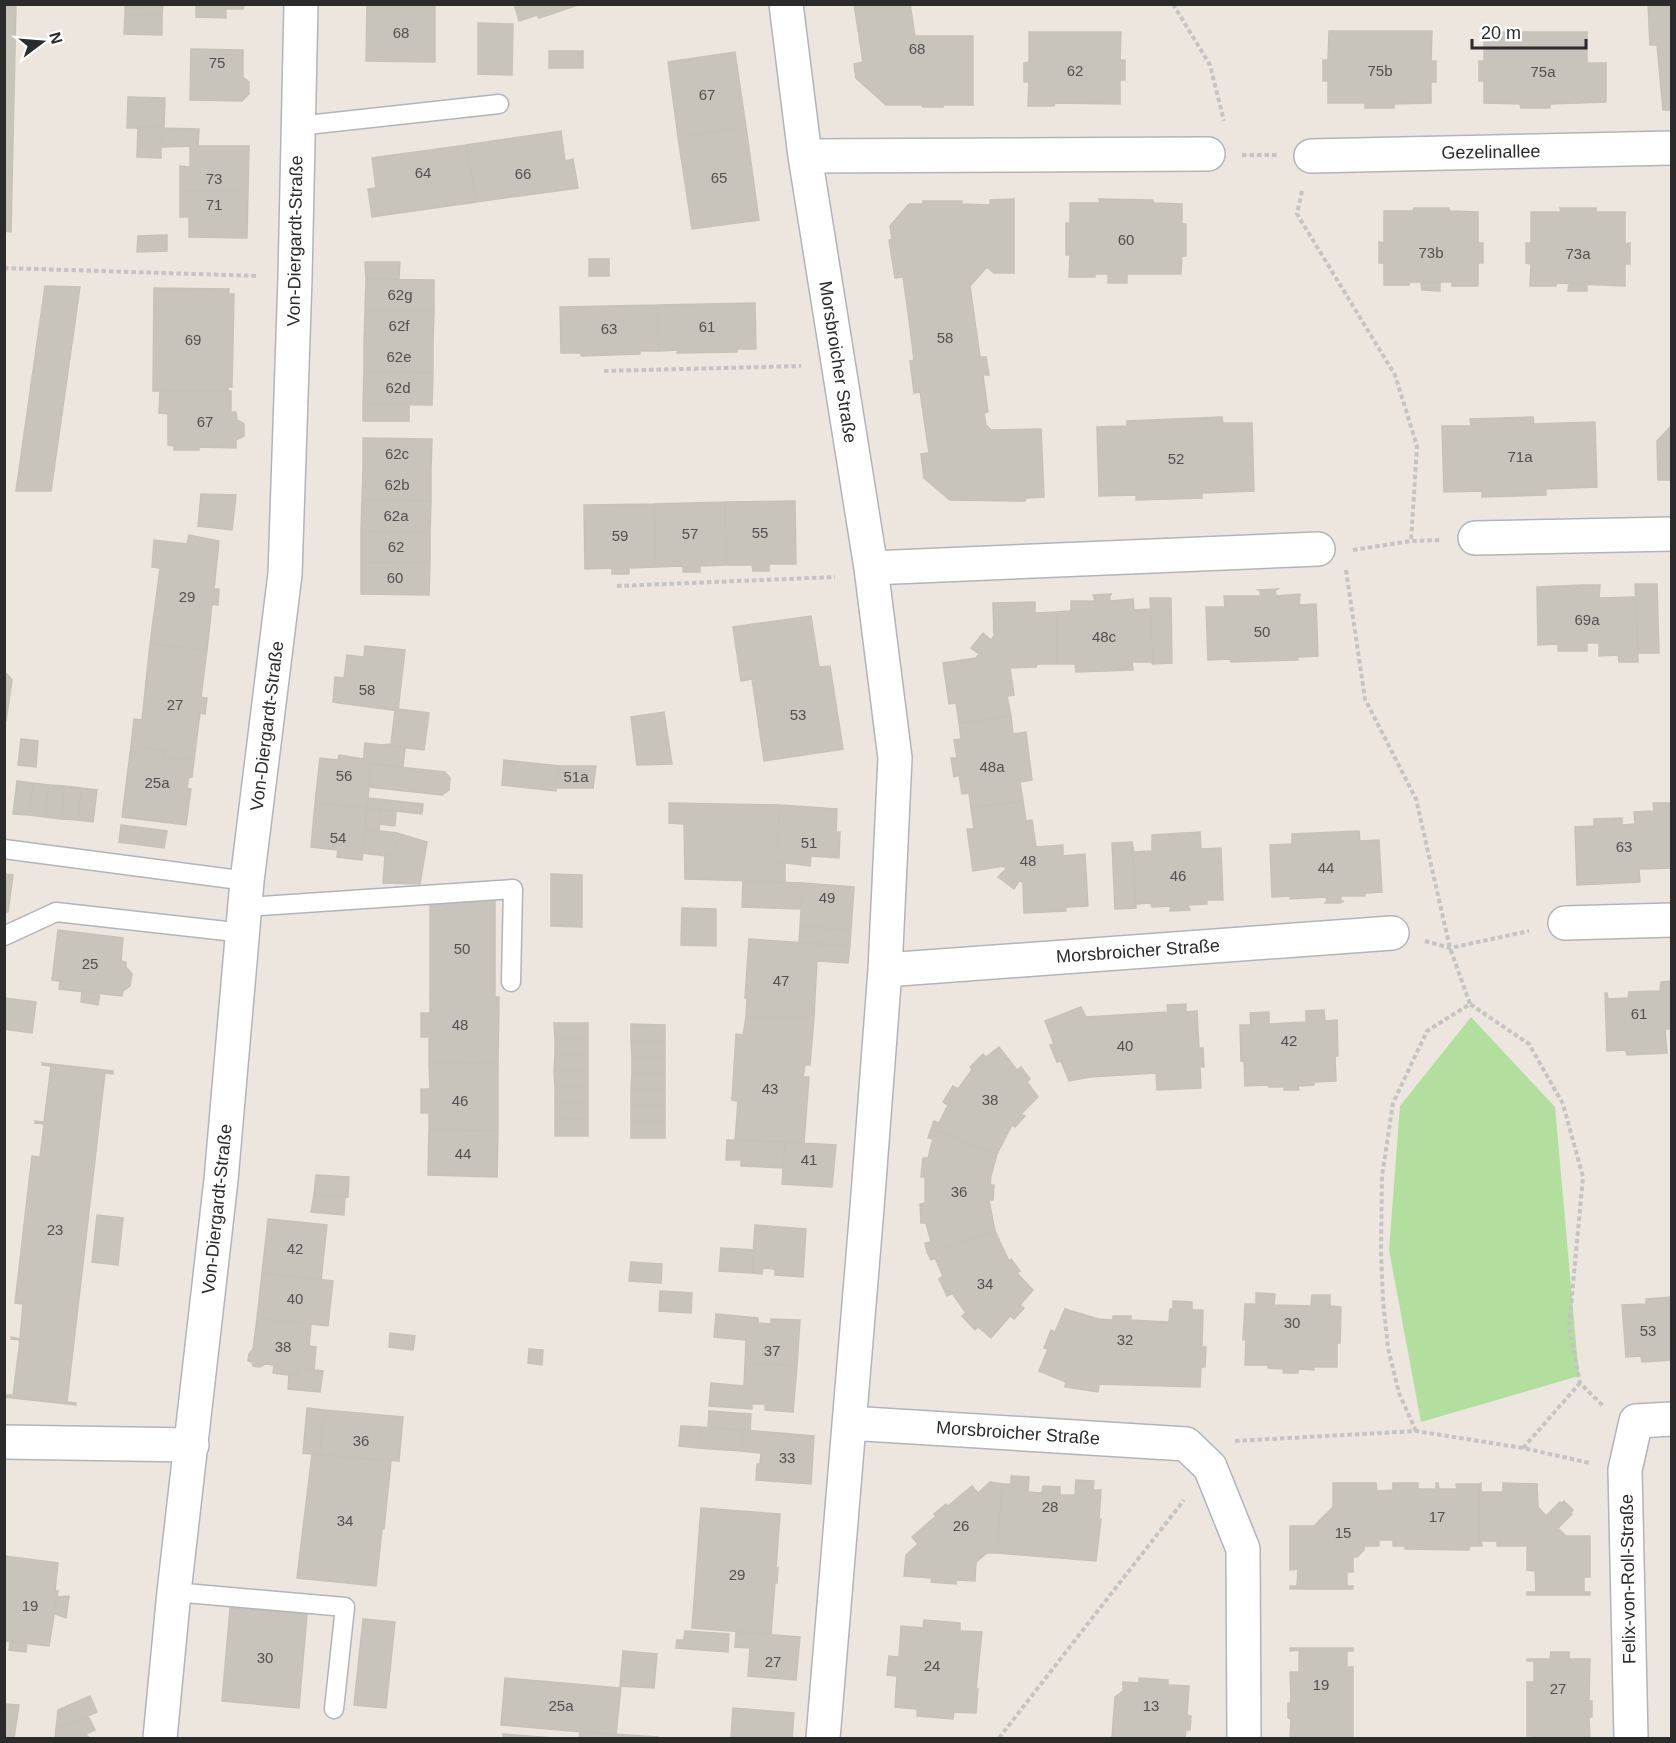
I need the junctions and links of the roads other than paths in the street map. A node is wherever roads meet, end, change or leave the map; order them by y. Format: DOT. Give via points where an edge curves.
graph roads {
  1 [pos="301,4"];
  2 [pos="786,4"];
  3 [pos="499,104"];
  4 [pos="298,126"];
  5 [pos="1671,148"];
  6 [pos="1208,154"];
  7 [pos="805,156"];
  8 [pos="1311,156"];
  9 [pos="1671,534"];
  10 [pos="1475,538"];
  11 [pos="1331,550"];
  12 [pos="871,568"];
  13 [pos="4,849"];
  14 [pos="246,907"];
  15 [pos="1671,920"];
  16 [pos="1565,923"];
  17 [pos="1392,933"];
  18 [pos="4,936"];
  19 [pos="885,970"];
  20 [pos="511,982"];
  21 [pos="1671,1419"];
  22 [pos="849,1423"];
  23 [pos="4,1442"];
  24 [pos="192,1445"];
  25 [pos="174,1592"];
  26 [pos="334,1709"];
  27 [pos="160,1738"];
  28 [pos="823,1738"];
  29 [pos="1244,1738"];
  30 [pos="1631,1738"];
  1 -- 4 [label="street, Von-Diergardt-Straße"];
  2 -- 7 [label="street, Morsbroicher Straße"];
  3 -- 4 [label="lane"];
  4 -- 14 [label="street, Von-Diergardt-Straße" via="285,574"];
  5 -- 8 [label="street, Gezelinallee"];
  6 -- 7 [label="street"];
  7 -- 12 [label="street, Morsbroicher Straße"];
  9 -- 10 [label="street"];
  11 -- 12 [label="street"];
  12 -- 19 [label="street, Morsbroicher Straße" via="895,758"];
  13 -- 14 [label="lane"];
  14 -- 18 [label="lane" via="56,912"];
  14 -- 20 [label="lane" via="513,890"];
  14 -- 24 [label="street, Von-Diergardt-Straße"];
  15 -- 16 [label="street"];
  17 -- 19 [label="street, Morsbroicher Straße"];
  19 -- 22 [label="street, Morsbroicher Straße"];
  21 -- 30 [label="street, Felix-von-Roll-Straße" via="1622,1416"];
  22 -- 28 [label="street, Morsbroicher Straße"];
  22 -- 29 [label="street, Morsbroicher Straße" via="1186,1444 1209,1467 1243,1549"];
  23 -- 24 [label="street"];
  24 -- 25 [label="street, Von-Diergardt-Straße"];
  25 -- 26 [label="lane" via="345,1607"];
  25 -- 27 [label="street, Von-Diergardt-Straße"];
}
